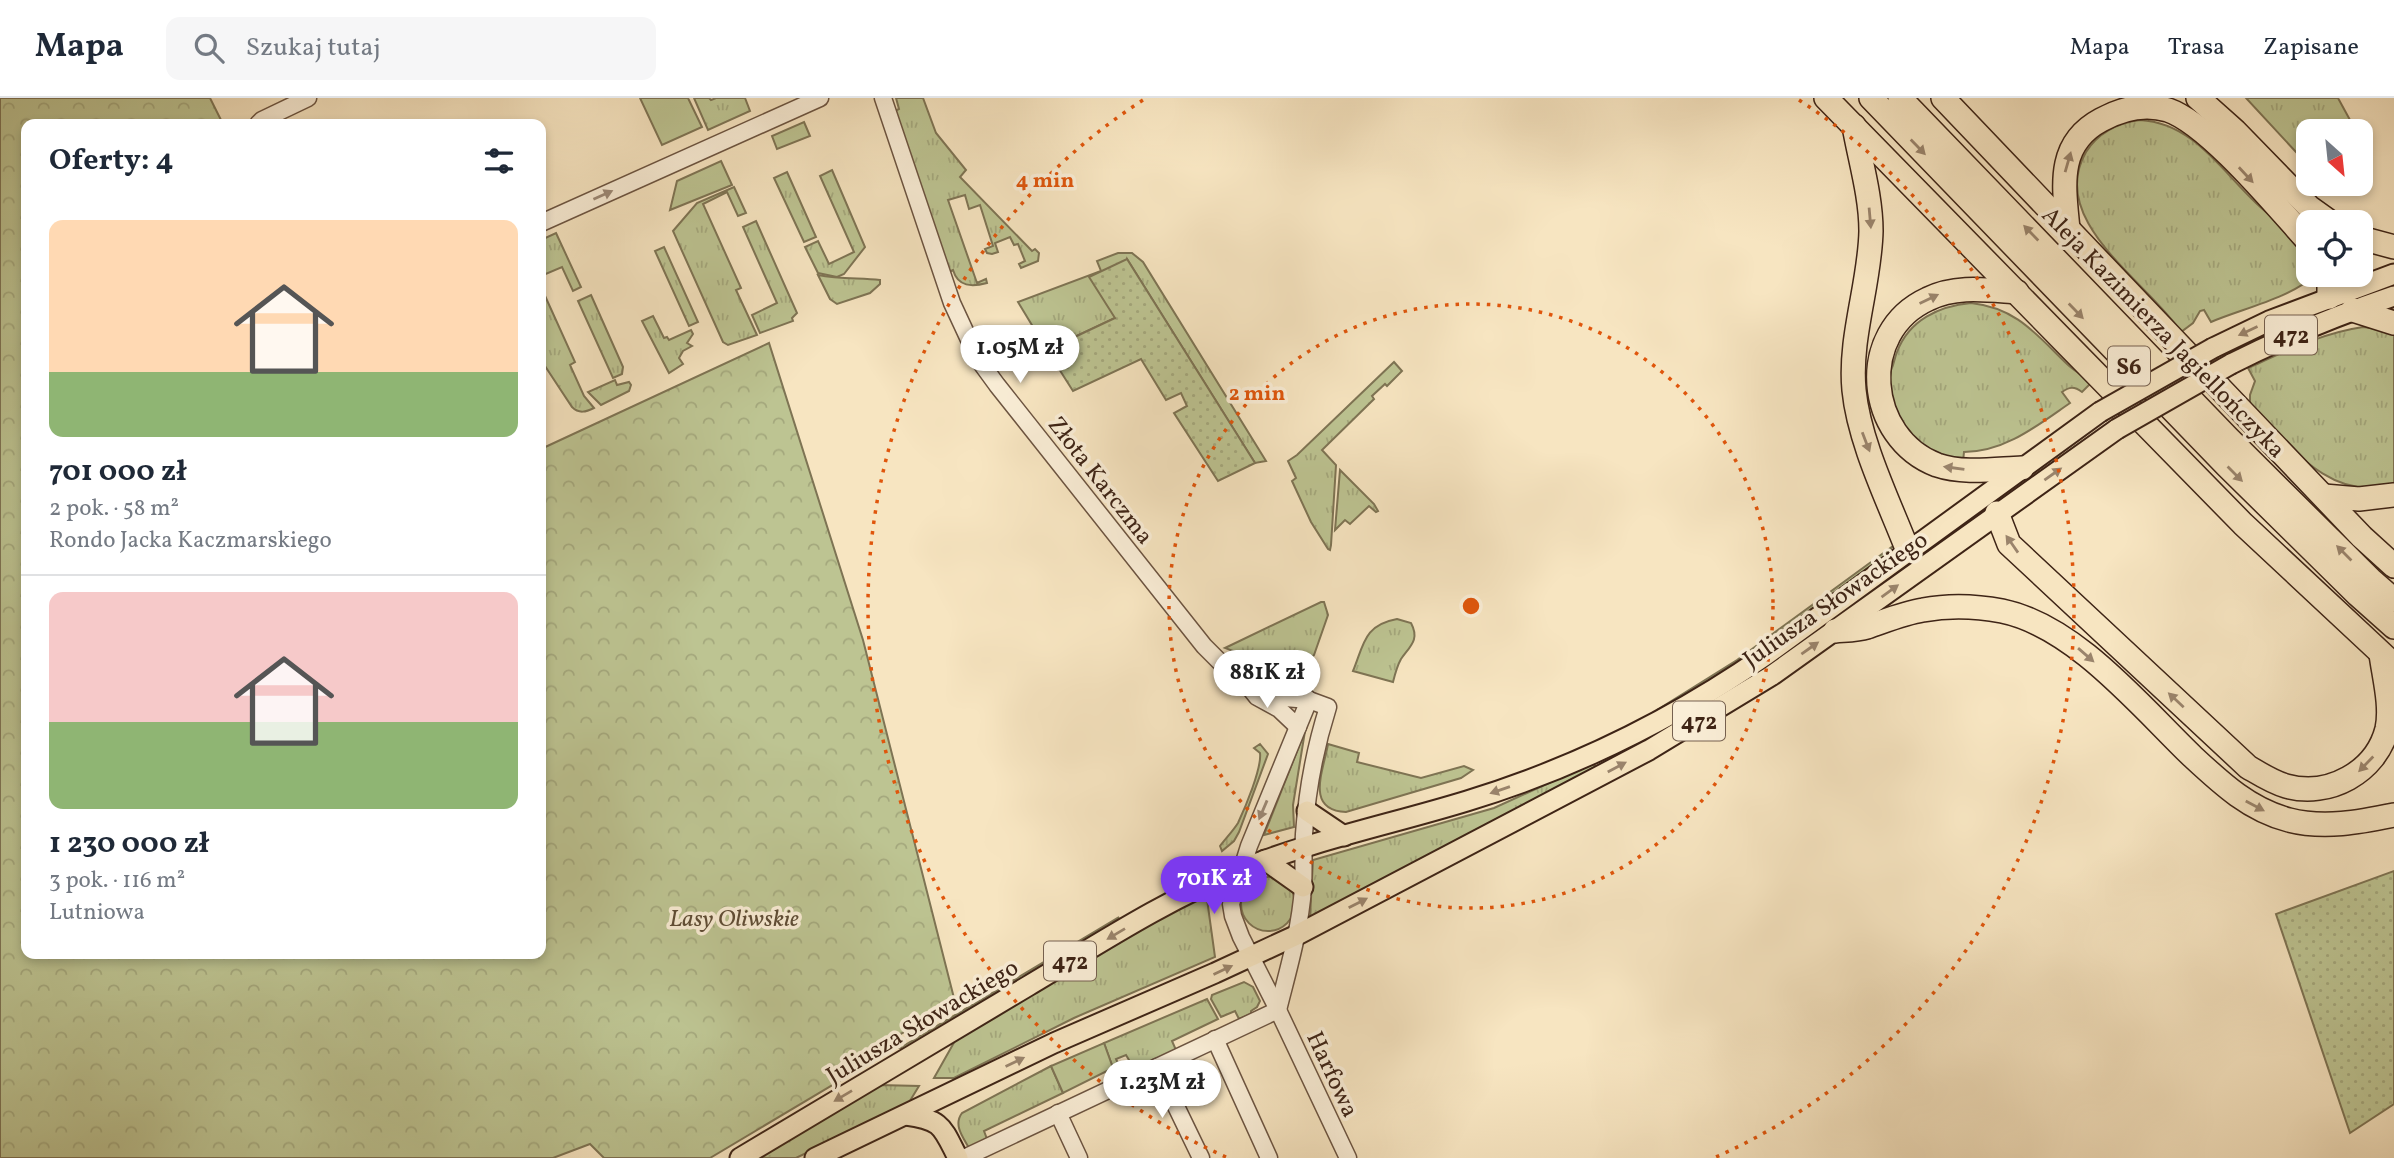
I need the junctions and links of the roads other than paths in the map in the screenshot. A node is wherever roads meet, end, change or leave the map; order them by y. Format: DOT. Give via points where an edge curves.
graph roads {
  1 [pos="308,98"];
  2 [pos="820,98"];
  3 [pos="883,98"];
  4 [pos="1826,98"];
  5 [pos="1871,98"];
  6 [pos="1900,98"];
  7 [pos="1943,98"];
  8 [pos="2198,98"];
  9 [pos="264,119"];
  10 [pos="1854,126"];
  11 [pos="2312,210"];
  12 [pos="546,220"];
  13 [pos="2296,228"];
  14 [pos="2068,229"];
  15 [pos="2373,241"];
  16 [pos="2394,247"];
  17 [pos="2394,274"];
  18 [pos="2373,278"];
  19 [pos="2327,287"];
  20 [pos="2017,292"];
  21 [pos="2394,296"];
  22 [pos="2353,310"];
  23 [pos="2394,323"];
  24 [pos="2022,468"];
  25 [pos="2394,495"];
  26 [pos="2324,496"];
  27 [pos="1997,513"];
  28 [pos="1908,551"];
  29 [pos="2394,566"];
  30 [pos="2394,600"];
  31 [pos="2394,628"];
  32 [pos="1835,631"];
  33 [pos="2388,660"];
  34 [pos="1240,674"];
  35 [pos="1310,700"];
  36 [pos="1298,727"];
  37 [pos="1307,811"];
  38 [pos="2394,815"];
  39 [pos="1344,836"];
  40 [pos="1303,848"];
  41 [pos="1265,860"];
  42 [pos="1242,869"];
  43 [pos="1303,887"];
  44 [pos="1297,935"];
  45 [pos="1251,957"];
  46 [pos="1278,1010"];
  47 [pos="1214,1040"];
  48 [pos="1157,1067"];
  49 [pos="1058,1113"];
  50 [pos="905,1115"];
  51 [pos="740,1158"];
  52 [pos="815,1158"];
  53 [pos="958,1158"];
  54 [pos="964,1158"];
  55 [pos="1079,1158"];
  56 [pos="1201,1158"];
  57 [pos="1269,1158"];
  58 [pos="1348,1158"];
  1 -- 9 [label="street"];
  12 -- 2 [label="street, one-way"];
  3 -- 34 [label="street, Złota Karczma" via="952,303 978,359 1204,646"];
  4 -- 10 [label="highway"];
  5 -- 31 [label="highway, Aleja Kazimierza Jagiellończyka / S6, one-way" via="2226,465"];
  30 -- 6 [label="highway, Aleja Kazimierza Jagiellończyka / S6, one-way" via="2228,438"];
  7 -- 14 [label="highway"];
  8 -- 11 [label="highway"];
  10 -- 20 [label="highway"];
  10 -- 28 [label="highway, one-way" via="1871,231 1854,387 1862,432"];
  14 -- 13 [label="highway, one-way" via="2064,169 2070,152 2094,123 2129,108 2166,110 2198,127"];
  14 -- 26 [label="highway"];
  15 -- 16 [label="highway"];
  17 -- 18 [label="main road, Juliusza Słowackiego / 472"];
  19 -- 24 [label="main road, Juliusza Słowackiego / 472, one-way, bridge" via="2100,412"];
  24 -- 20 [label="highway, one-way" via="1955,469 1924,458 1908,447 1889,423 1878,380 1890,334 1917,305 1962,290"];
  20 -- 33 [label="highway" via="2242,524"];
  21 -- 22 [label="main road, Juliusza Słowackiego / 472"];
  22 -- 23 [label="highway"];
  27 -- 22 [label="main road, Juliusza Słowackiego / 472, one-way, bridge" via="2117,429 2277,340"];
  24 -- 28 [label="main road, Juliusza Słowackiego / 472"];
  25 -- 26 [label="highway"];
  26 -- 29 [label="highway"];
  32 -- 27 [label="main road, Juliusza Słowackiego / 472, one-way"];
  33 -- 27 [label="highway, one-way" via="2388,726 2369,763 2337,784 2287,786 2248,767 2009,544"];
  28 -- 39 [label="main road, Juliusza Słowackiego / 472, one-way" via="1721,686 1615,745 1470,800"];
  32 -- 38 [label="highway, one-way" via="1946,607 2029,619 2083,651 2210,773 2253,806 2309,824"];
  44 -- 32 [label="main road, Juliusza Słowackiego / 472, one-way" via="1648,750 1721,708"];
  34 -- 35 [label="street" via="1292,683"];
  34 -- 36 [label="street, Złota Karczma" via="1257,697"];
  35 -- 36 [label="street"];
  35 -- 37 [label="street" via="1328,707 1318,737"];
  36 -- 42 [label="street, one-way"];
  37 -- 39 [label="main road"];
  37 -- 40 [label="street"];
  39 -- 40 [label="main road, Juliusza Słowackiego / 472"];
  40 -- 41 [label="main road, 472"];
  40 -- 43 [label="street"];
  41 -- 42 [label="main road, 472"];
  41 -- 43 [label="main road"];
  42 -- 45 [label="street" via="1231,904"];
  42 -- 51 [label="main road, Juliusza Słowackiego / 472, one-way" via="1151,913"];
  43 -- 44 [label="street"];
  44 -- 45 [label="main road, 472"];
  44 -- 46 [label="street, Harfowa"];
  45 -- 46 [label="street, Harfowa"];
  50 -- 45 [label="main road, 472, one-way" via="1054,1043"];
  46 -- 47 [label="street, Harfowa"];
  46 -- 58 [label="street, Harfowa"];
  47 -- 48 [label="street, Harfowa"];
  47 -- 57 [label="street"];
  48 -- 49 [label="street, Harfowa"];
  48 -- 56 [label="street"];
  49 -- 54 [label="street, Harfowa"];
  49 -- 55 [label="street"];
  50 -- 52 [label="main road, 472"];
  50 -- 53 [label="main road" via="938,1124"];
}
